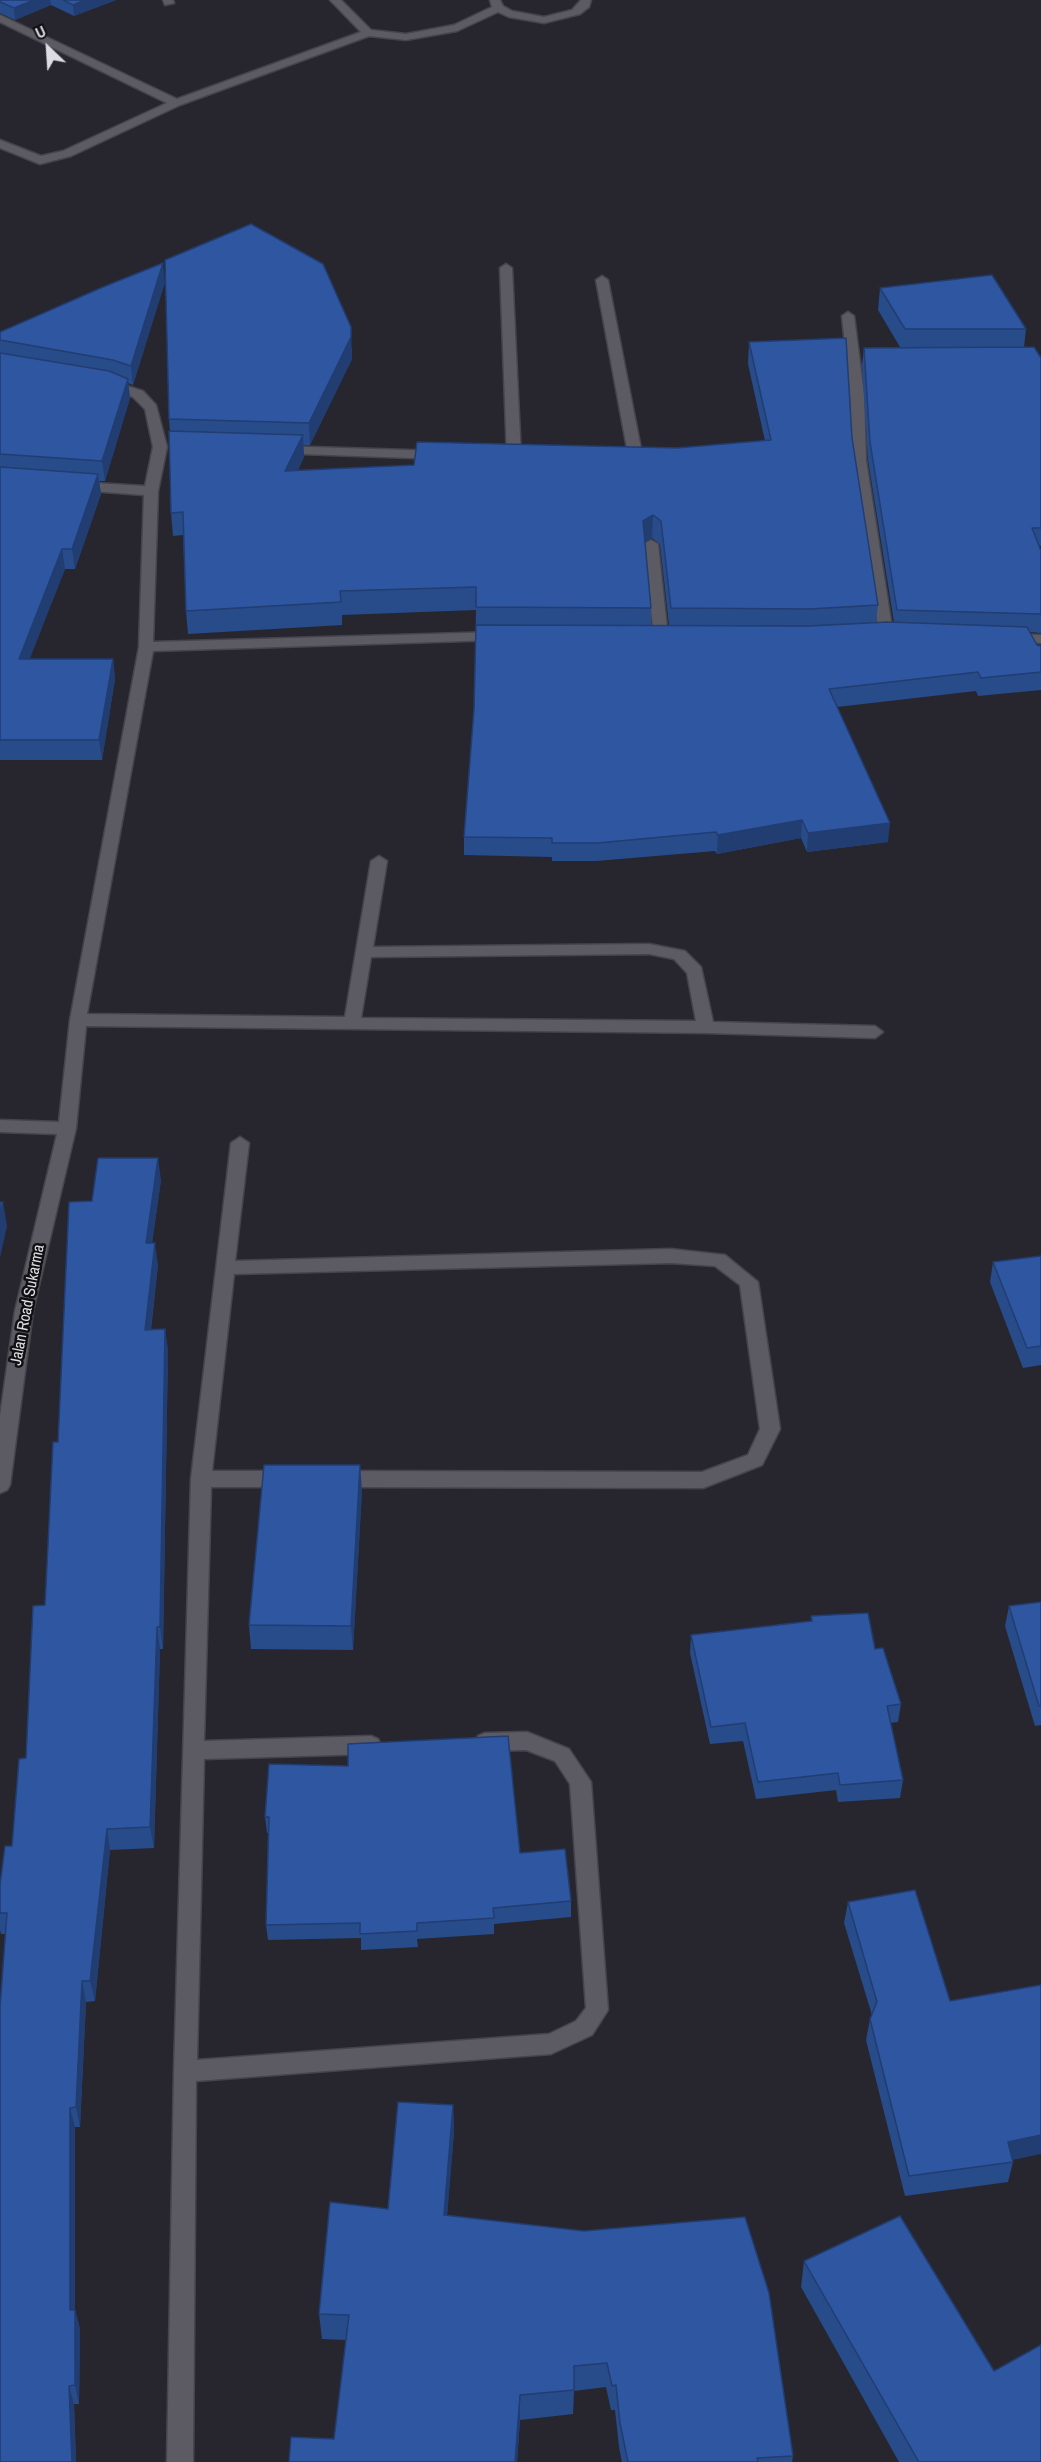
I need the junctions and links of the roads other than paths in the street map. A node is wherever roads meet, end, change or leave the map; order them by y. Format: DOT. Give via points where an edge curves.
graph roads {
  1 [pos="335,0"];
  2 [pos="586,0"];
  3 [pos="496,4"];
  4 [pos="0,18"];
  5 [pos="368,33"];
  6 [pos="176,103"];
  7 [pos="0,144"];
  8 [pos="506,268"];
  9 [pos="602,280"];
  10 [pos="848,316"];
  11 [pos="92,381"];
  12 [pos="266,450"];
  13 [pos="635,454"];
  14 [pos="455,456"];
  15 [pos="513,457"];
  16 [pos="58,484"];
  17 [pos="151,491"];
  18 [pos="651,544"];
  19 [pos="886,634"];
  20 [pos="509,636"];
  21 [pos="661,637"];
  22 [pos="998,637"];
  23 [pos="1036,638"];
  24 [pos="146,648"];
  25 [pos="1041,660"];
  26 [pos="380,861"];
  27 [pos="363,952"];
  28 [pos="78,1020"];
  29 [pos="352,1024"];
  30 [pos="706,1027"];
  31 [pos="875,1032"];
  32 [pos="0,1126"];
  33 [pos="67,1128"];
  34 [pos="240,1143"];
  35 [pos="226,1268"];
  36 [pos="201,1479"];
  37 [pos="0,1485"];
  38 [pos="467,1742"];
  39 [pos="396,1744"];
  40 [pos="193,1750"];
  41 [pos="185,2071"];
  42 [pos="180,2462"];
  1 -- 5 [label="street"];
  2 -- 3 [label="street" via="576,12 544,20 525,19"];
  3 -- 5 [label="street" via="457,28 432,34 406,37"];
  4 -- 6 [label="street"];
  5 -- 6 [label="street"];
  6 -- 7 [label="street" via="67,154 40,160"];
  8 -- 15 [label="street"];
  9 -- 13 [label="street"];
  10 -- 19 [label="street" via="857,359 859,460"];
  11 -- 17 [label="street, Jalan Road Sukarma" via="138,394 151,408 166,447"];
  12 -- 14 [label="street"];
  16 -- 17 [label="street"];
  17 -- 24 [label="street, Jalan Road Sukarma"];
  18 -- 21 [label="street"];
  20 -- 24 [label="street"];
  22 -- 23 [label="street"];
  23 -- 25 [label="street"];
  24 -- 28 [label="street, Jalan Road Sukarma"];
  26 -- 27 [label="street"];
  27 -- 29 [label="street"];
  27 -- 30 [label="street" via="649,949 680,955 695,971"];
  28 -- 29 [label="street"];
  28 -- 33 [label="street, Jalan Road Sukarma"];
  29 -- 30 [label="street"];
  30 -- 31 [label="street"];
  32 -- 33 [label="street"];
  33 -- 37 [label="street, Jalan Road Sukarma" via="24,1311"];
  34 -- 35 [label="street"];
  35 -- 36 [label="street"];
  35 -- 36 [label="street" via="671,1256 719,1260 749,1282 770,1429 755,1460 703,1480"];
  36 -- 40 [label="street"];
  38 -- 41 [label="street" via="527,1741 562,1755 580,1782 597,2010 584,2028 551,2044"];
  39 -- 40 [label="street"];
  40 -- 41 [label="street"];
  41 -- 42 [label="street"];
}
